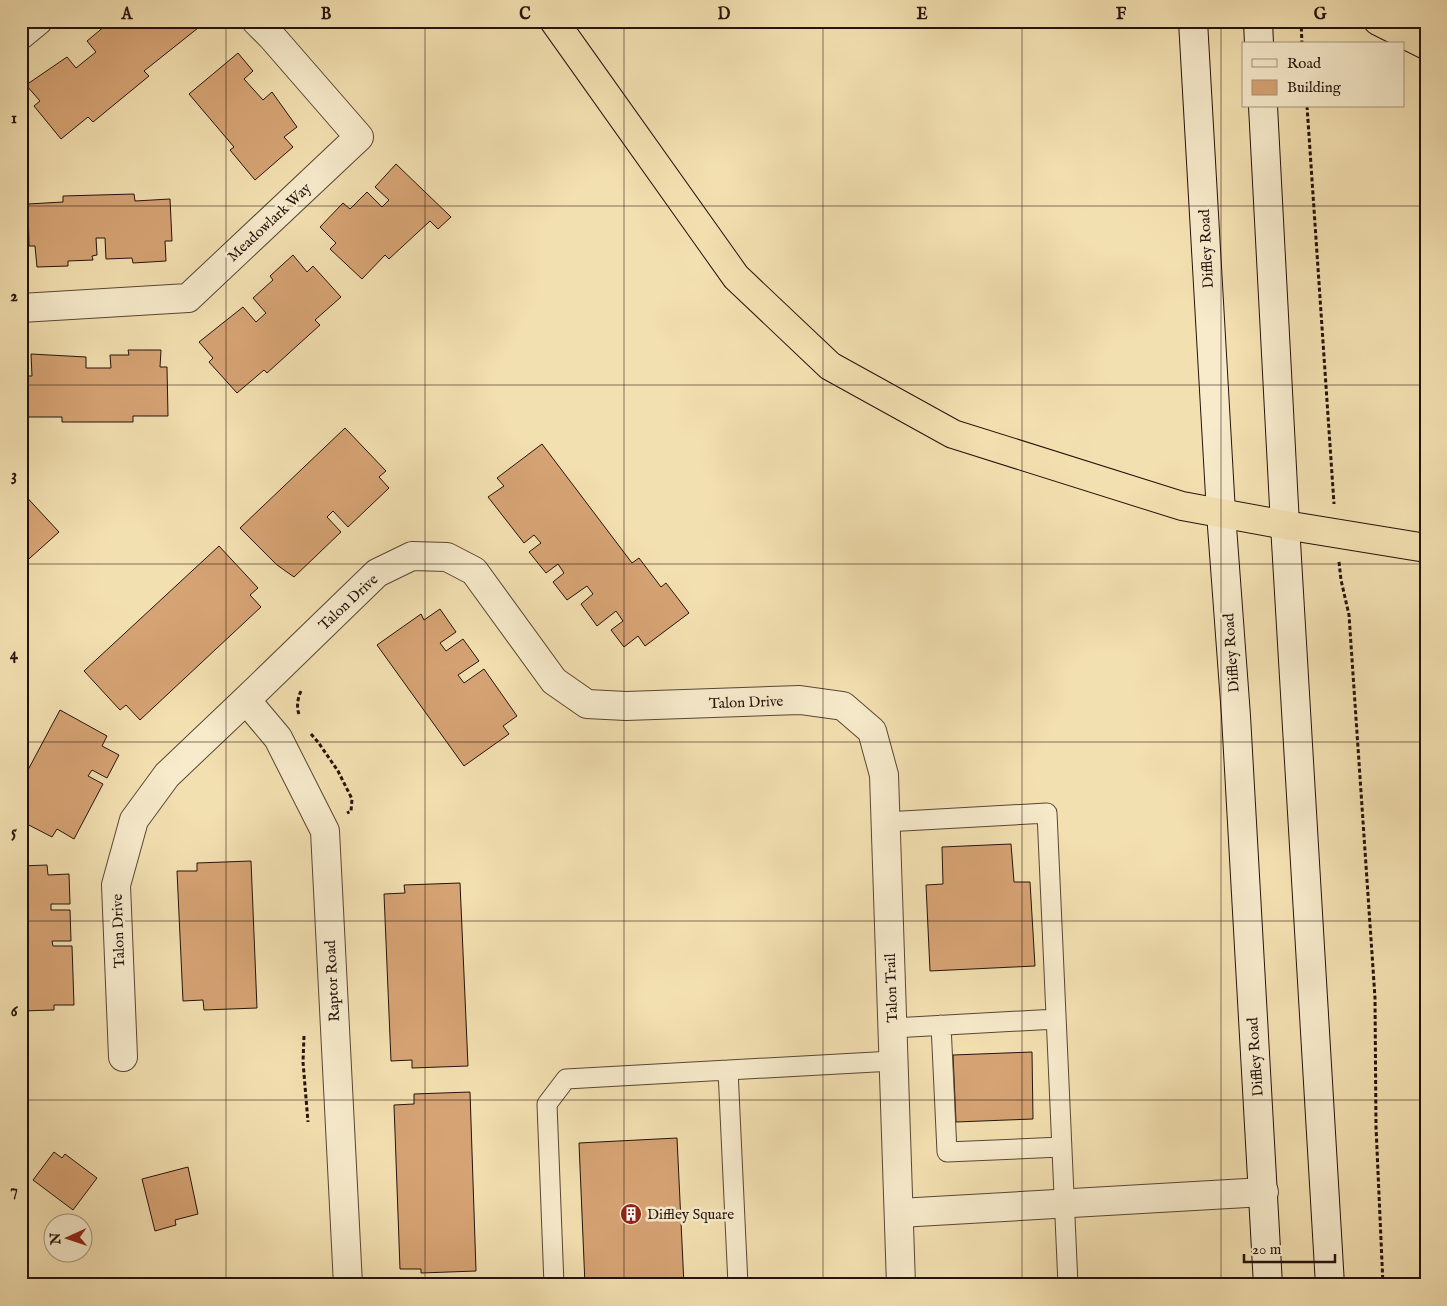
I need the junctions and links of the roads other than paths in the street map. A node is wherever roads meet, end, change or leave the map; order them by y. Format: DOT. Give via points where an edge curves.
graph roads {
  1 [pos="38,21"];
  2 [pos="256,21"];
  3 [pos="554,21"];
  4 [pos="1258,21"];
  5 [pos="1378,21"];
  6 [pos="1194,33"];
  7 [pos="21,34"];
  8 [pos="1259,42"];
  9 [pos="1426,45"];
  10 [pos="1263,108"];
  11 [pos="21,308"];
  12 [pos="1221,513"];
  13 [pos="1285,526"];
  14 [pos="1426,548"];
  15 [pos="246,700"];
  16 [pos="843,706"];
  17 [pos="886,822"];
  18 [pos="1056,1019"];
  19 [pos="941,1025"];
  20 [pos="893,1028"];
  21 [pos="123,1057"];
  22 [pos="893,1061"];
  23 [pos="728,1070"];
  24 [pos="1062,1147"];
  25 [pos="1264,1192"];
  26 [pos="1064,1204"];
  27 [pos="899,1213"];
  28 [pos="348,1285"];
  29 [pos="554,1285"];
  30 [pos="738,1285"];
  31 [pos="901,1285"];
  32 [pos="1068,1285"];
  33 [pos="1268,1285"];
  34 [pos="1330,1285"];
  1 -- 7 [label="street"];
  2 -- 11 [label="street, Meadowlark Way" via="359,137 188,298"];
  3 -- 12 [label="highway" via="736,277 830,366 953,434 1182,506"];
  4 -- 8 [label="street"];
  5 -- 9 [label="highway"];
  6 -- 12 [label="street, Diffley Road"];
  10 -- 13 [label="street"];
  12 -- 13 [label="highway"];
  12 -- 25 [label="street, Diffley Road"];
  13 -- 14 [label="highway"];
  13 -- 34 [label="street"];
  15 -- 16 [label="street, Talon Drive" via="377,574 412,556 447,557 474,571 554,681 587,704 626,706 800,700"];
  15 -- 21 [label="street, Talon Drive" via="166,774 134,820 116,885"];
  15 -- 28 [label="street, Raptor Road" via="278,738 325,831"];
  16 -- 17 [label="street, Talon Trail" via="872,731 884,775"];
  17 -- 18 [label="lane" via="1046,813"];
  17 -- 20 [label="street, Talon Trail"];
  18 -- 19 [label="lane"];
  18 -- 24 [label="lane"];
  19 -- 20 [label="lane"];
  19 -- 24 [label="lane" via="947,1152"];
  20 -- 22 [label="street, Talon Trail"];
  22 -- 23 [label="lane"];
  22 -- 27 [label="street, Talon Trail"];
  23 -- 29 [label="lane" via="566,1079 547,1104"];
  23 -- 30 [label="lane"];
  24 -- 26 [label="lane"];
  25 -- 26 [label="street"];
  25 -- 33 [label="street, Diffley Road"];
  26 -- 27 [label="street"];
  26 -- 32 [label="lane"];
  27 -- 31 [label="street, Talon Trail"];
}
